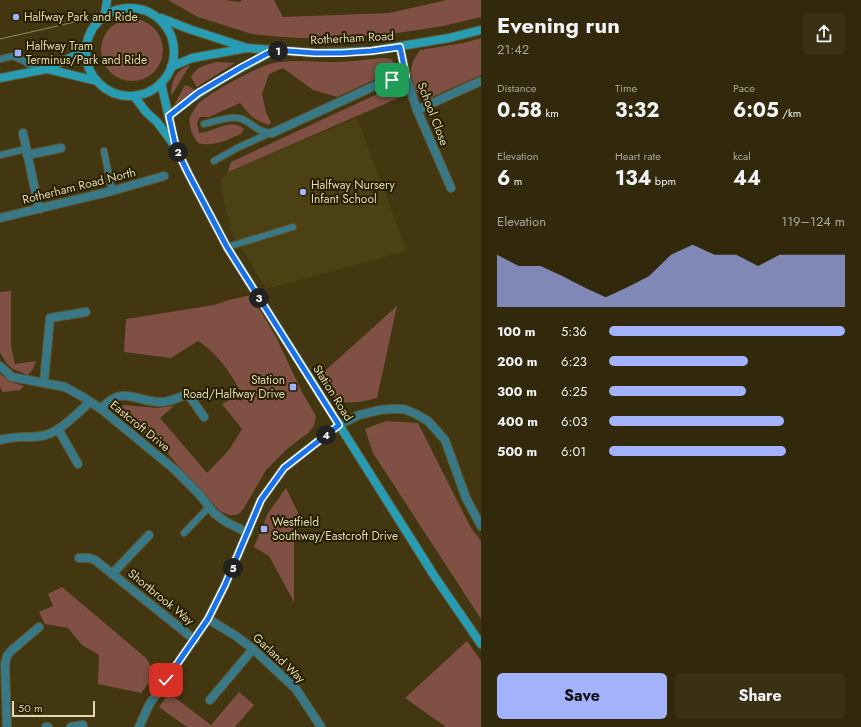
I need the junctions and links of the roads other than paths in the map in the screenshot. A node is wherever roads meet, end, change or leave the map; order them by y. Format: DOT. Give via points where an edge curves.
graph roads {
  1 [pos="107,0"];
  2 [pos="135,0"];
  3 [pos="144,10"];
  4 [pos="105,15"];
  5 [pos="161,18"];
  6 [pos="481,30"];
  7 [pos="400,47"];
  8 [pos="247,48"];
  9 [pos="86,50"];
  10 [pos="274,50"];
  11 [pos="0,59"];
  12 [pos="171,66"];
  13 [pos="37,70"];
  14 [pos="47,70"];
  15 [pos="406,76"];
  16 [pos="0,78"];
  17 [pos="97,81"];
  18 [pos="481,81"];
  19 [pos="161,84"];
  20 [pos="134,96"];
  21 [pos="417,110"];
  22 [pos="169,116"];
  23 [pos="204,124"];
  24 [pos="22,133"];
  25 [pos="272,133"];
  26 [pos="61,148"];
  27 [pos="176,148"];
  28 [pos="104,151"];
  29 [pos="26,152"];
  30 [pos="0,155"];
  31 [pos="214,161"];
  32 [pos="164,176"];
  33 [pos="451,188"];
  34 [pos="112,191"];
  35 [pos="39,209"];
  36 [pos="0,218"];
  37 [pos="293,227"];
  38 [pos="227,247"];
  39 [pos="86,312"];
  40 [pos="0,366"];
  41 [pos="44,382"];
  42 [pos="90,402"];
  43 [pos="101,409"];
  44 [pos="204,417"];
  45 [pos="339,425"];
  46 [pos="58,430"];
  47 [pos="0,440"];
  48 [pos="78,464"];
  49 [pos="209,507"];
  50 [pos="478,514"];
  51 [pos="481,526"];
  52 [pos="184,533"];
  53 [pos="248,533"];
  54 [pos="149,535"];
  55 [pos="79,558"];
  56 [pos="112,574"];
  57 [pos="208,619"];
  58 [pos="40,627"];
  59 [pos="194,640"];
  60 [pos="481,644"];
  61 [pos="253,648"];
  62 [pos="210,700"];
  63 [pos="83,725"];
  64 [pos="7,727"];
  65 [pos="71,727"];
  66 [pos="139,727"];
  67 [pos="321,727"];
  1 -- 4 [label="main road"];
  2 -- 3 [label="main road"];
  3 -- 4 [label="main road" via="126,8"];
  3 -- 5 [label="main road"];
  4 -- 9 [label="main road" via="92,29"];
  5 -- 8 [label="main road, Rotherham Road"];
  5 -- 12 [label="main road" via="169,30 173,44"];
  6 -- 7 [label="main road, Rotherham Road"];
  7 -- 10 [label="main road, Rotherham Road" via="342,53"];
  7 -- 15 [label="street, School Close"];
  8 -- 10 [label="main road, Rotherham Road"];
  8 -- 12 [label="main road, Rotherham Road" via="192,58"];
  9 -- 14 [label="main road"];
  9 -- 17 [label="main road" via="88,66"];
  10 -- 22 [label="main road" via="198,93"];
  11 -- 13 [label="lane" via="13,56"];
  12 -- 19 [label="main road"];
  13 -- 14 [label="main road"];
  13 -- 16 [label="main road"];
  14 -- 17 [label="main road"];
  15 -- 21 [label="street, School Close"];
  15 -- 25 [label="street" via="381,82"];
  17 -- 20 [label="main road" via="121,95"];
  18 -- 21 [label="street"];
  19 -- 20 [label="main road" via="150,92"];
  19 -- 22 [label="main road, Station Road"];
  20 -- 27 [label="main road, Station Road"];
  21 -- 33 [label="street, School Close"];
  22 -- 27 [label="main road, Station Road"];
  23 -- 25 [label="lane" via="237,118 264,132"];
  24 -- 29 [label="street"];
  25 -- 31 [label="lane"];
  26 -- 29 [label="street"];
  27 -- 38 [label="main road, Station Road"];
  28 -- 34 [label="lane"];
  29 -- 30 [label="lane"];
  29 -- 35 [label="street"];
  32 -- 34 [label="street, Rotherham Road North"];
  34 -- 35 [label="street, Rotherham Road North"];
  35 -- 36 [label="street, Rotherham Road North"];
  37 -- 38 [label="lane"];
  38 -- 45 [label="main road, Station Road"];
  39 -- 41 [label="street" via="50,318"];
  40 -- 41 [label="street, Eastcroft Drive" via="12,377"];
  41 -- 42 [label="street, Eastcroft Drive" via="65,387"];
  42 -- 43 [label="street, Eastcroft Drive"];
  42 -- 46 [label="street"];
  43 -- 44 [label="street" via="108,401 118,396 129,395 161,402 186,395"];
  43 -- 49 [label="street, Eastcroft Drive" via="174,469"];
  45 -- 50 [label="street" via="358,415 392,409 404,409 428,421 445,440 466,498"];
  45 -- 53 [label="street" via="284,468 261,500"];
  45 -- 60 [label="main road, Station Road" via="435,577"];
  46 -- 47 [label="street" via="43,435 14,436"];
  46 -- 48 [label="street"];
  49 -- 52 [label="lane"];
  49 -- 53 [label="street, Eastcroft Drive" via="226,522"];
  50 -- 51 [label="street"];
  53 -- 57 [label="street"];
  54 -- 56 [label="street, Shortbrook Way"];
  55 -- 56 [label="street, Shortbrook Way" via="95,560"];
  56 -- 59 [label="street, Shortbrook Way"];
  57 -- 59 [label="street"];
  57 -- 61 [label="street, Garland Way"];
  58 -- 64 [label="street" via="7,656"];
  59 -- 66 [label="street" via="149,705"];
  61 -- 62 [label="street"];
  61 -- 67 [label="street, Garland Way" via="296,689"];
  63 -- 65 [label="street"];
}
